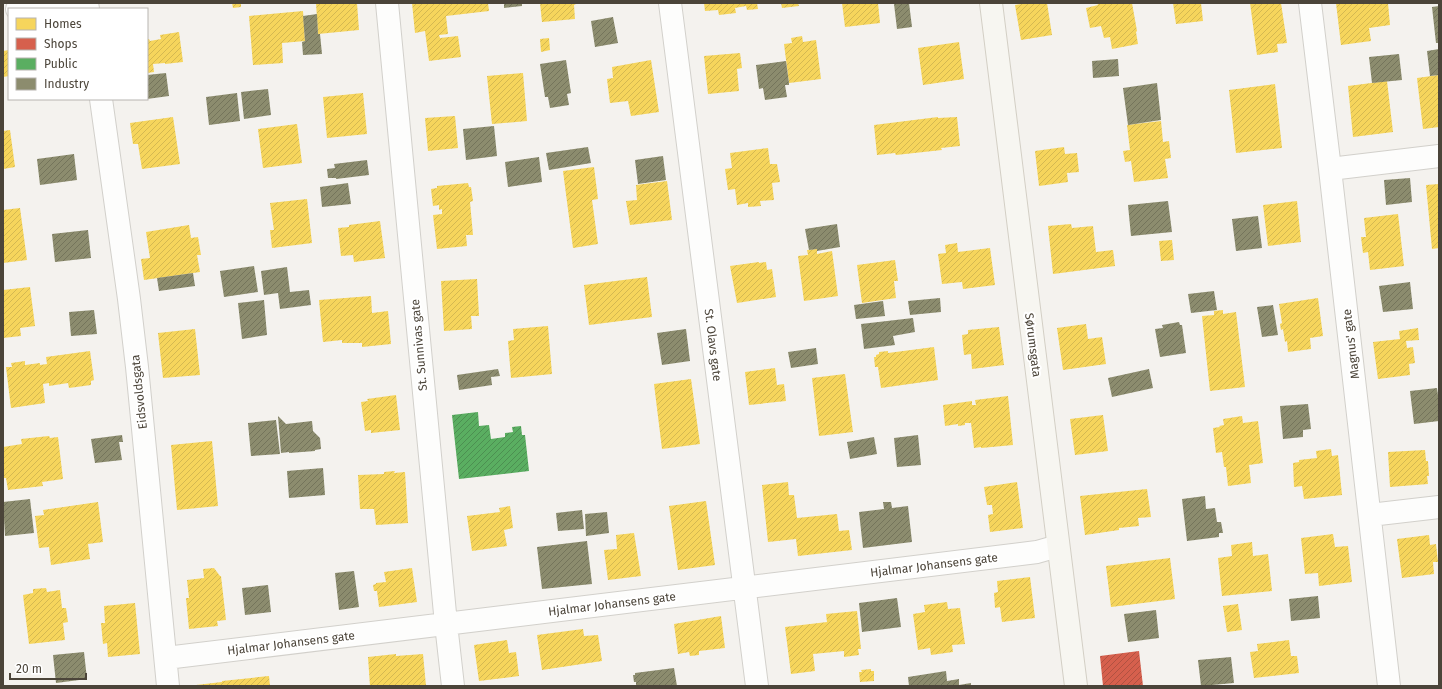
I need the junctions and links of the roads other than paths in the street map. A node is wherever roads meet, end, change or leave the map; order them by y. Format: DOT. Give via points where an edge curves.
graph roads {
  1 [pos="69,3"];
  2 [pos="387,3"];
  3 [pos="670,3"];
  4 [pos="991,3"];
  5 [pos="1310,3"];
  6 [pos="26,8"];
  7 [pos="101,100"];
  8 [pos="1439,156"];
  9 [pos="1330,168"];
  10 [pos="1439,508"];
  11 [pos="1370,515"];
  12 [pos="1058,546"];
  13 [pos="744,588"];
  14 [pos="446,624"];
  15 [pos="166,658"];
  16 [pos="168,686"];
  17 [pos="453,686"];
  18 [pos="757,686"];
  19 [pos="1076,686"];
  20 [pos="1389,686"];
  1 -- 6 [label="street"];
  2 -- 14 [label="street, St. Sunnivas gate"];
  3 -- 13 [label="street, St. Olavs gate"];
  4 -- 12 [label="main road, Sørumsgata"];
  5 -- 9 [label="street, Magnus' gate"];
  7 -- 15 [label="street, Eidsvoldsgata" via="137,367"];
  8 -- 9 [label="street"];
  9 -- 11 [label="street, Magnus' gate"];
  10 -- 11 [label="street"];
  11 -- 20 [label="street, Magnus' gate"];
  12 -- 13 [label="street, Hjalmar Johansens gate" via="1037,552"];
  12 -- 19 [label="main road, Sørumsgata"];
  13 -- 14 [label="street, Hjalmar Johansens gate"];
  13 -- 18 [label="street, St. Olavs gate"];
  14 -- 15 [label="street, Hjalmar Johansens gate"];
  14 -- 17 [label="street, St. Sunnivas gate"];
  15 -- 16 [label="street, Eidsvoldsgata"];
}
